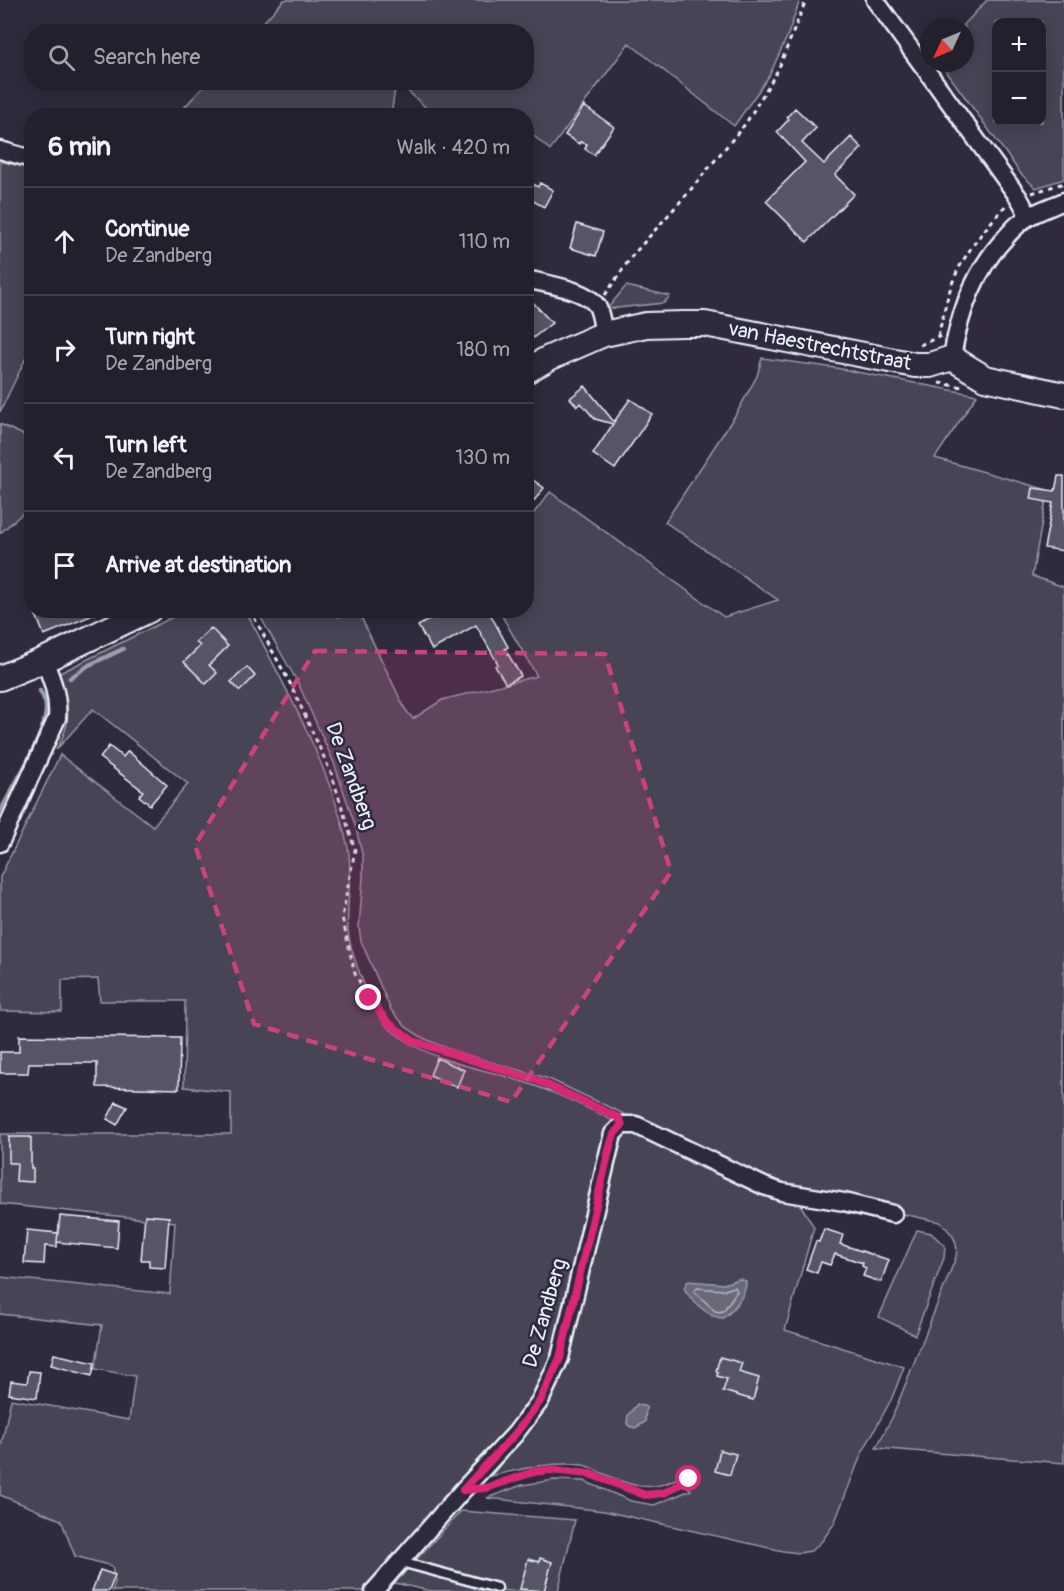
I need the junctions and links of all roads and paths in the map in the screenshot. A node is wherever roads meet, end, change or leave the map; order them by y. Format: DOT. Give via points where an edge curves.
graph roads {
  1 [pos="806,0"];
  2 [pos="875,0"];
  3 [pos="0,150"];
  4 [pos="24,157"];
  5 [pos="1064,183"];
  6 [pos="1019,198"];
  7 [pos="1064,201"];
  8 [pos="1029,216"];
  9 [pos="534,281"];
  10 [pos="597,306"];
  11 [pos="604,334"];
  12 [pos="938,336"];
  13 [pos="917,346"];
  14 [pos="952,358"];
  15 [pos="534,366"];
  16 [pos="936,382"];
  17 [pos="971,389"];
  18 [pos="1064,394"];
  19 [pos="132,618"];
  20 [pos="254,618"];
  21 [pos="44,660"];
  22 [pos="0,678"];
  23 [pos="0,843"];
  24 [pos="622,1125"];
  25 [pos="893,1214"];
  26 [pos="689,1479"];
  27 [pos="463,1490"];
  28 [pos="400,1562"];
  29 [pos="497,1588"];
  30 [pos="374,1591"];
  1 -- 10 [label="path" via="778,70 746,123 632,256"];
  2 -- 6 [label="street"];
  3 -- 4 [label="street"];
  5 -- 6 [label="path"];
  6 -- 8 [label="street"];
  7 -- 8 [label="street"];
  8 -- 14 [label="street" via="994,250 972,284"];
  9 -- 10 [label="street" via="575,292"];
  10 -- 11 [label="street"];
  11 -- 14 [label="street, van Haestrechtstraat" via="646,326 705,324 915,365"];
  11 -- 15 [label="street, van Haestrechtstraat"];
  12 -- 13 [label="path, van Haestrechtstraat"];
  14 -- 18 [label="street" via="985,378"];
  16 -- 17 [label="path, van Haestrechtstraat"];
  19 -- 21 [label="street"];
  20 -- 24 [label="path, De Zandberg" via="291,685 332,775 354,850 342,917 355,974 369,998 387,1022 413,1041 541,1082 619,1118"];
  21 -- 22 [label="street"];
  21 -- 23 [label="street" via="58,705 57,718"];
  24 -- 25 [label="street" via="636,1125 782,1192"];
  24 -- 27 [label="street, De Zandberg" via="610,1146 560,1358 540,1401"];
  26 -- 27 [label="path" via="664,1493 645,1495 590,1474 549,1470 486,1488"];
  27 -- 28 [label="street, De Zandberg"];
  28 -- 29 [label="lane"];
  28 -- 30 [label="street, De Zandberg"];
}
